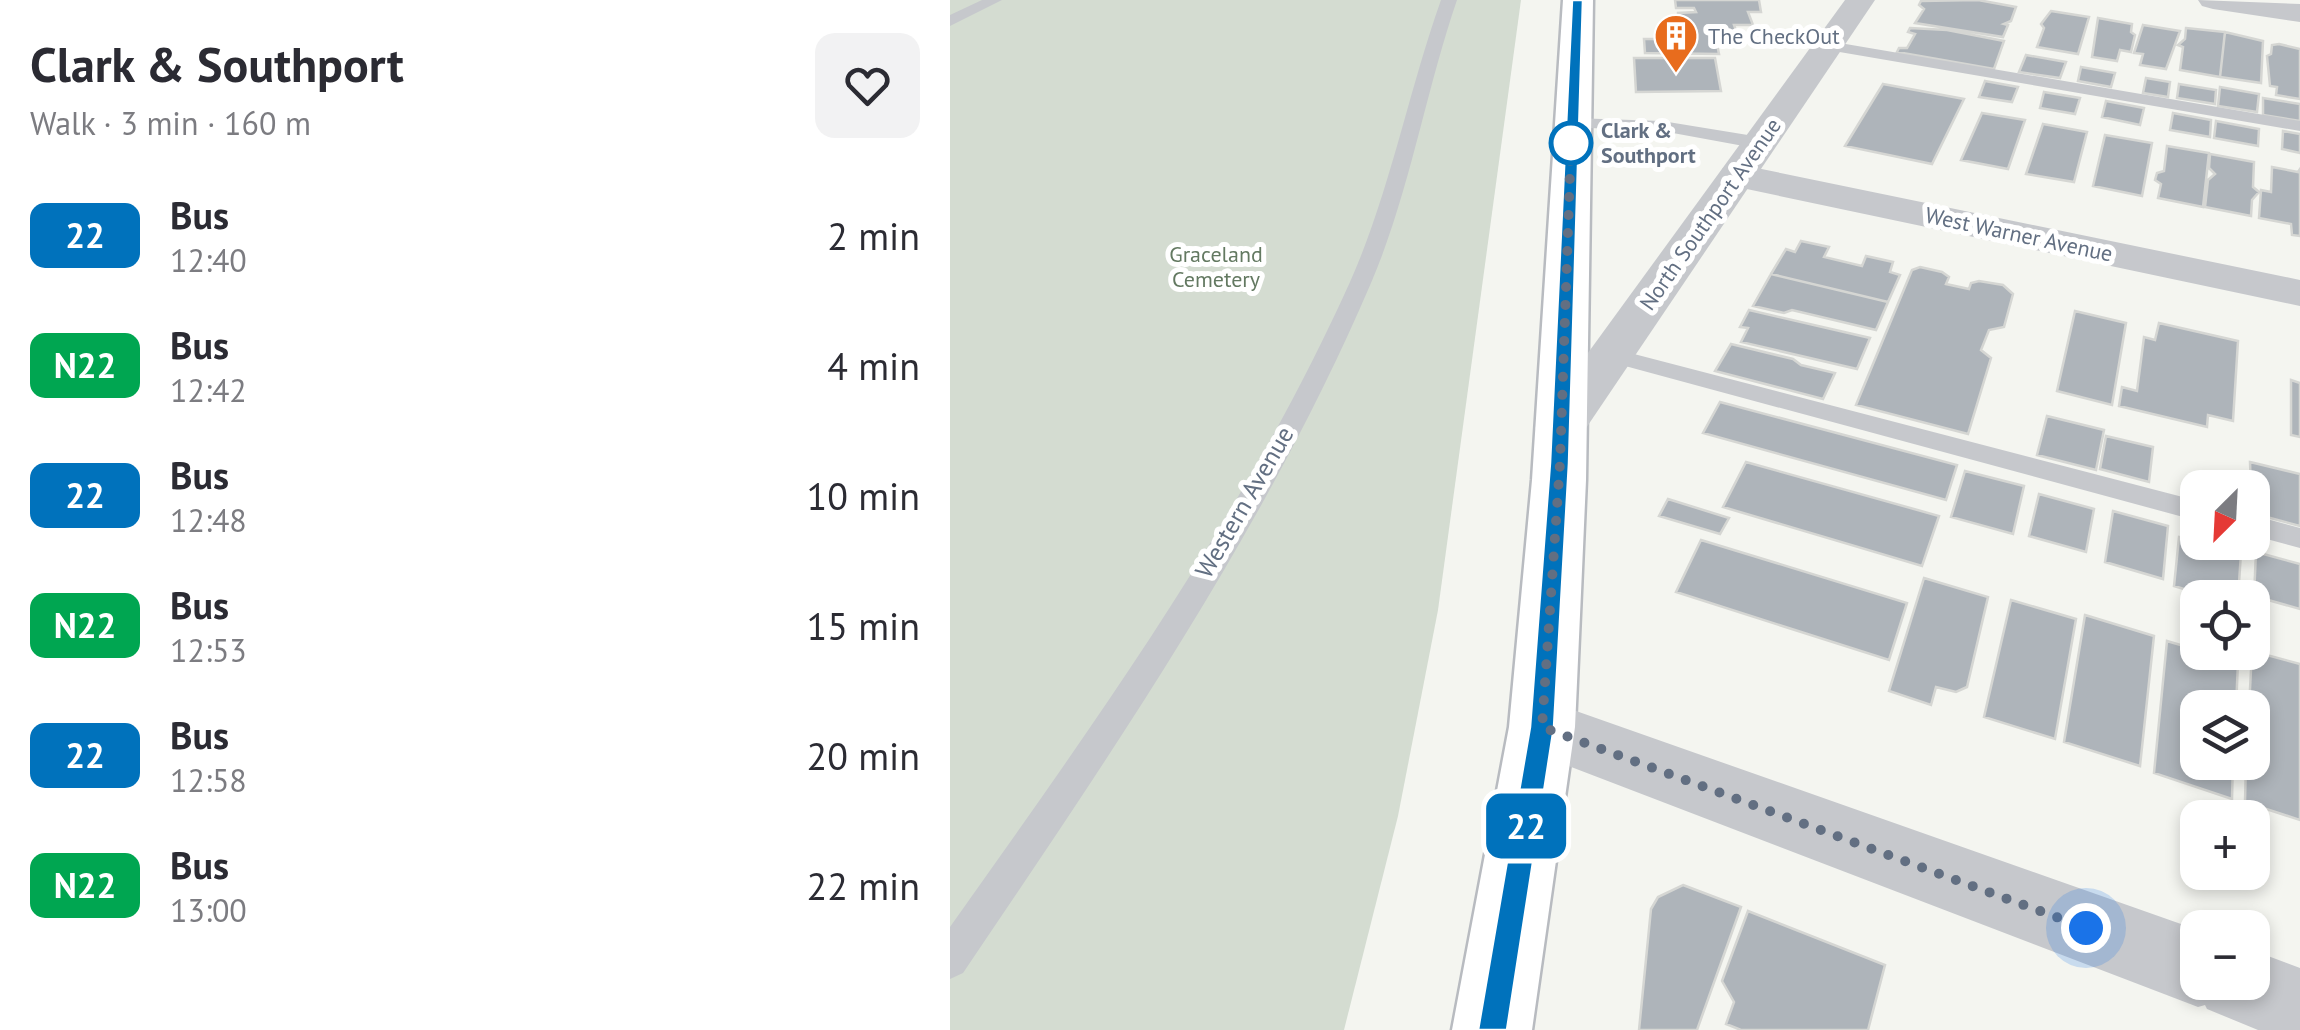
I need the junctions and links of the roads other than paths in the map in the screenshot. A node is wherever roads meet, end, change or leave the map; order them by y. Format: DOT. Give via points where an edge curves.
graph roads {
  1 [pos="994,0"];
  2 [pos="1449,0"];
  3 [pos="1578,0"];
  4 [pos="1860,0"];
  5 [pos="2213,0"];
  6 [pos="2300,13"];
  7 [pos="950,21"];
  8 [pos="1828,46"];
  9 [pos="1572,123"];
  10 [pos="2300,126"];
  11 [pos="1748,159"];
  12 [pos="2300,293"];
  13 [pos="1611,356"];
  14 [pos="1560,428"];
  15 [pos="2180,506"];
  16 [pos="2270,530"];
  17 [pos="2300,538"];
  18 [pos="1542,727"];
  19 [pos="950,960"];
  20 [pos="2180,962"];
  21 [pos="2270,996"];
  22 [pos="2300,1007"];
  23 [pos="1492,1030"];
  1 -- 7 [label="lane"];
  2 -- 19 [label="lane, Western Avenue" via="1362,280 1269,463 1115,719"];
  3 -- 9 [label="main road"];
  4 -- 8 [label="street, North Southport Avenue"];
  5 -- 6 [label="street"];
  8 -- 10 [label="lane"];
  8 -- 11 [label="street, North Southport Avenue"];
  9 -- 11 [label="lane" via="1662,126"];
  9 -- 14 [label="main road"];
  11 -- 12 [label="street, West Warner Avenue"];
  11 -- 13 [label="street, North Southport Avenue"];
  13 -- 14 [label="street, North Southport Avenue"];
  13 -- 15 [label="lane"];
  14 -- 18 [label="main road"];
  16 -- 17 [label="lane"];
  18 -- 20 [label="street"];
  18 -- 23 [label="main road"];
  21 -- 22 [label="street"];
}
